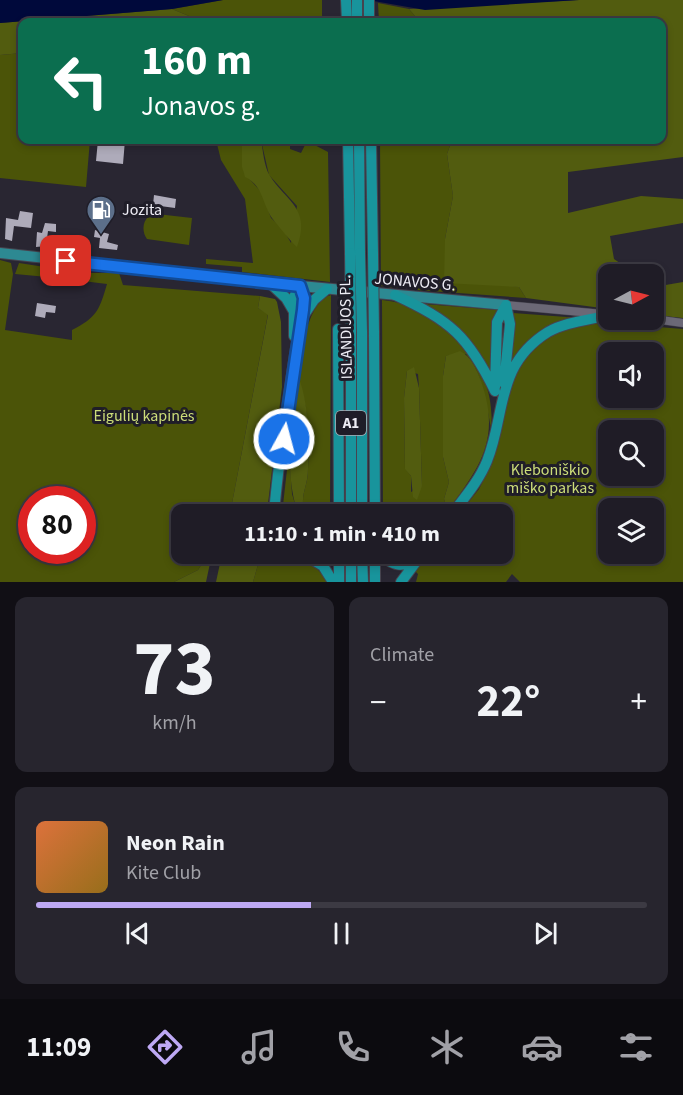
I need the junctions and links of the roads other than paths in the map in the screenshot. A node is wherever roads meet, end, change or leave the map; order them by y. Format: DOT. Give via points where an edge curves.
graph roads {
  1 [pos="346,0"];
  2 [pos="357,0"];
  3 [pos="369,0"];
  4 [pos="347,18"];
  5 [pos="357,18"];
  6 [pos="369,18"];
  7 [pos="348,144"];
  8 [pos="359,144"];
  9 [pos="371,144"];
  10 [pos="0,253"];
  11 [pos="355,253"];
  12 [pos="270,283"];
  13 [pos="300,286"];
  14 [pos="327,289"];
  15 [pos="395,295"];
  16 [pos="506,305"];
  17 [pos="598,313"];
  18 [pos="298,314"];
  19 [pos="598,317"];
  20 [pos="664,320"];
  21 [pos="683,323"];
  22 [pos="338,329"];
  23 [pos="356,332"];
  24 [pos="499,390"];
  25 [pos="275,504"];
  26 [pos="339,504"];
  27 [pos="351,504"];
  28 [pos="362,504"];
  29 [pos="375,504"];
  30 [pos="459,504"];
  31 [pos="320,564"];
  32 [pos="339,564"];
  33 [pos="351,564"];
  34 [pos="362,564"];
  35 [pos="375,564"];
  36 [pos="394,564"];
  37 [pos="410,564"];
  38 [pos="415,564"];
  39 [pos="333,582"];
  40 [pos="339,582"];
  41 [pos="351,582"];
  42 [pos="363,582"];
  43 [pos="375,582"];
  44 [pos="401,582"];
  1 -- 4 [label="highway"];
  2 -- 5 [label="highway"];
  3 -- 6 [label="highway"];
  7 -- 11 [label="highway, ISLANDIJOS PL. / A1"];
  8 -- 11 [label="highway, ISLANDIJOS PL. / A1"];
  9 -- 29 [label="highway, bridge"];
  10 -- 12 [label="main road, JONAVOS G."];
  11 -- 23 [label="highway, ISLANDIJOS PL. / A1, bridge"];
  12 -- 13 [label="main road, JONAVOS G."];
  12 -- 18 [label="highway"];
  13 -- 14 [label="main road, JONAVOS G."];
  13 -- 18 [label="highway" via="304,298"];
  14 -- 15 [label="main road, JONAVOS G."];
  14 -- 18 [label="highway"];
  15 -- 16 [label="main road, JONAVOS G."];
  15 -- 24 [label="highway" via="426,309 458,333 472,347"];
  16 -- 17 [label="street"];
  16 -- 24 [label="highway" via="497,322"];
  18 -- 25 [label="highway"];
  19 -- 24 [label="highway" via="557,328 538,339"];
  20 -- 21 [label="street"];
  22 -- 26 [label="highway"];
  23 -- 27 [label="highway, ISLANDIJOS PL. / A1"];
  23 -- 28 [label="highway, ISLANDIJOS PL. / A1"];
  24 -- 30 [label="highway" via="498,415 487,461"];
  31 -- 39 [label="highway"];
  32 -- 40 [label="highway"];
  33 -- 41 [label="highway"];
  34 -- 42 [label="highway"];
  35 -- 43 [label="highway"];
  36 -- 37 [label="highway"];
  38 -- 44 [label="highway"];
}
